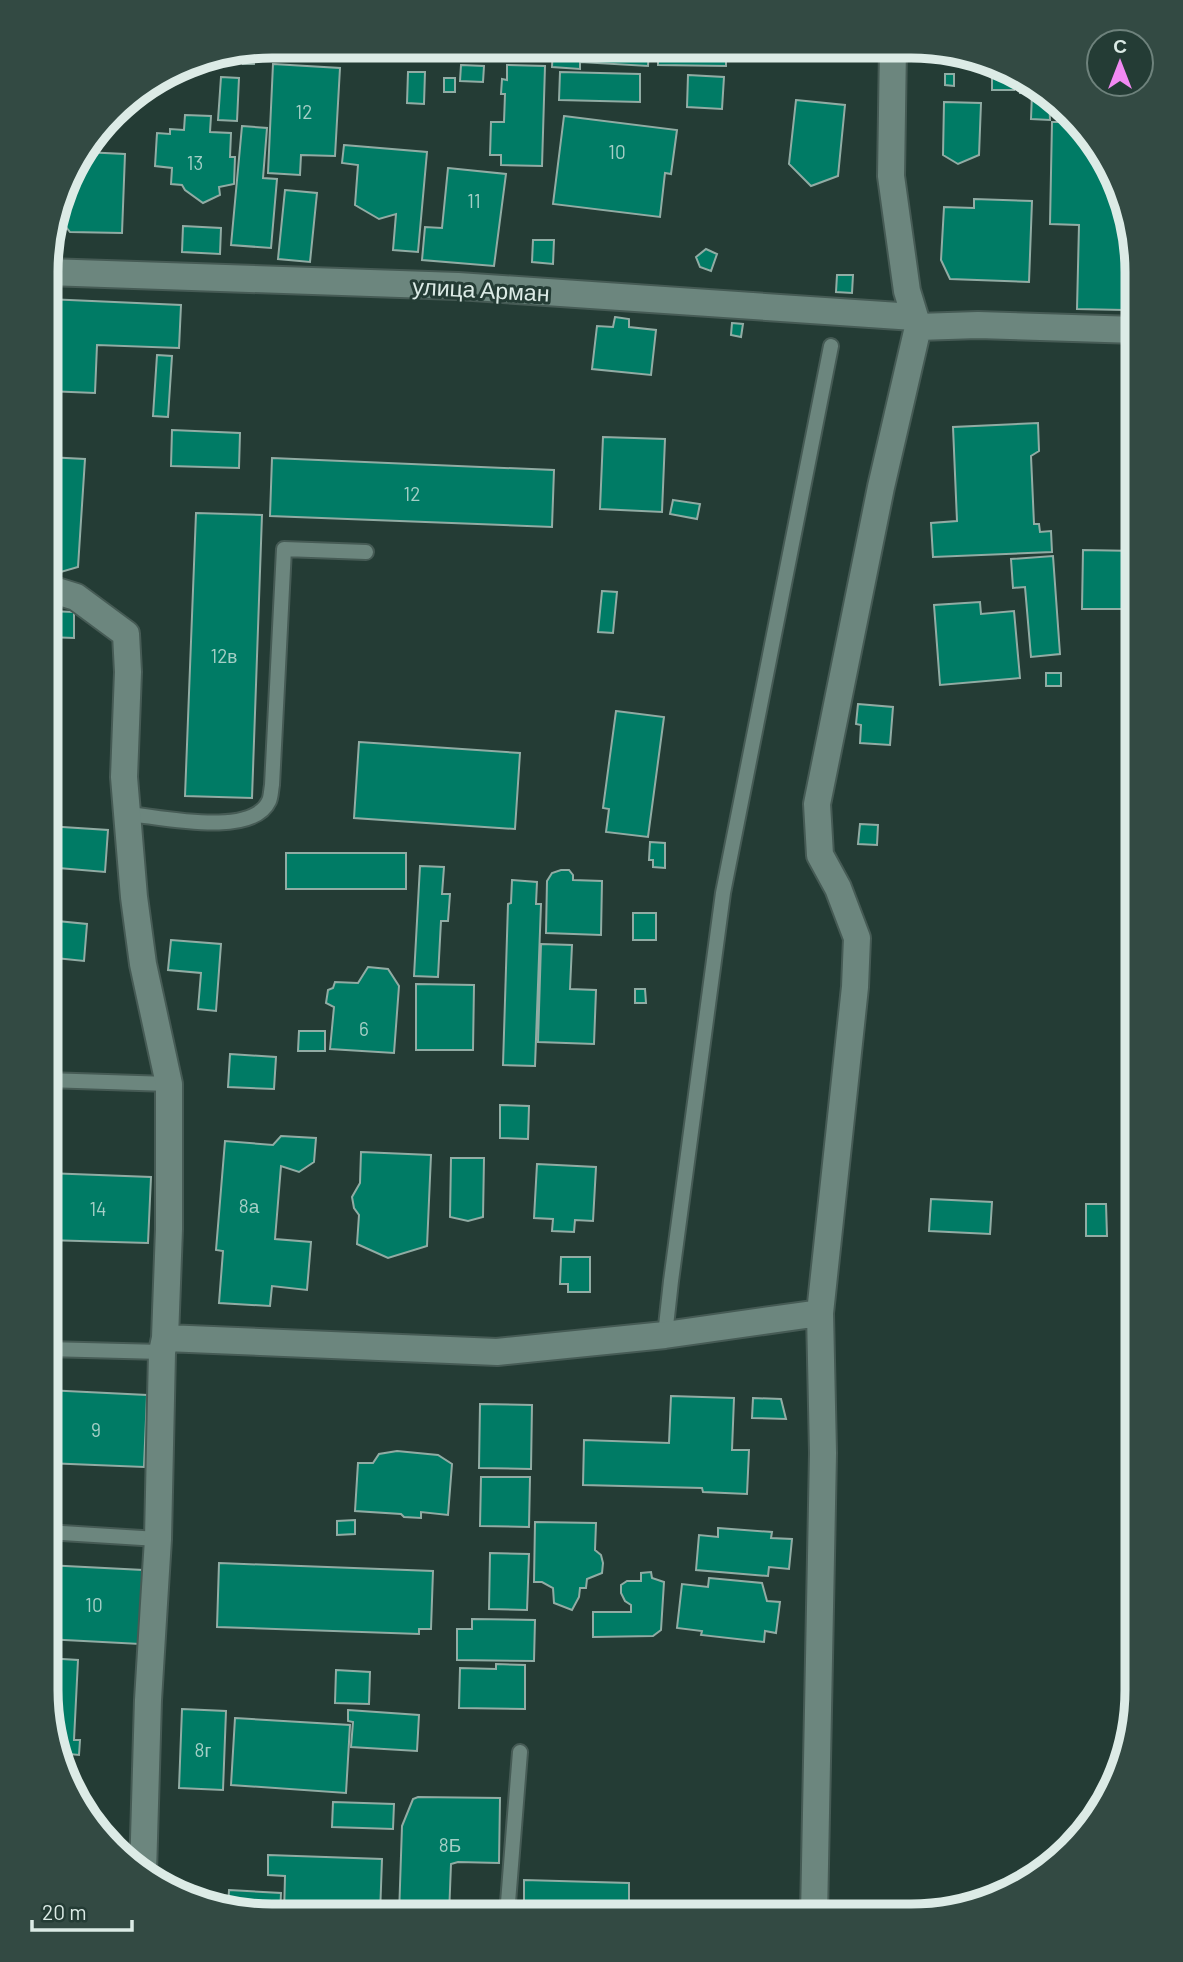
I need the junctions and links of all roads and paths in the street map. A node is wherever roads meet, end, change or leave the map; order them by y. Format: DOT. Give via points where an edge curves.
graph roads {
  1 [pos="894,58"];
  2 [pos="58,272"];
  3 [pos="916,322"];
  4 [pos="1125,330"];
  5 [pos="831,346"];
  6 [pos="366,552"];
  7 [pos="58,591"];
  8 [pos="129,814"];
  9 [pos="58,1080"];
  10 [pos="169,1084"];
  11 [pos="821,1313"];
  12 [pos="665,1335"];
  13 [pos="164,1345"];
  14 [pos="58,1349"];
  15 [pos="58,1533"];
  16 [pos="158,1539"];
  17 [pos="520,1752"];
  18 [pos="143,1862"];
  19 [pos="508,1904"];
  20 [pos="814,1904"];
  1 -- 3 [label="street" via="891,176"];
  2 -- 3 [label="street, улица Арман" via="458,286"];
  3 -- 4 [label="street, улица Арман"];
  3 -- 11 [label="street" via="817,804 820,855 857,938"];
  5 -- 12 [label="lane" via="723,893"];
  6 -- 8 [label="lane" via="284,549 268,802 255,816 234,822"];
  7 -- 8 [label="street" via="76,597 126,634 124,777"];
  8 -- 10 [label="street" via="143,964"];
  9 -- 10 [label="lane"];
  10 -- 13 [label="street"];
  11 -- 12 [label="street"];
  11 -- 20 [label="street" via="823,1453"];
  12 -- 13 [label="street" via="497,1352"];
  13 -- 14 [label="lane"];
  13 -- 16 [label="street"];
  15 -- 16 [label="lane"];
  16 -- 18 [label="street"];
  17 -- 19 [label="lane"];
}
